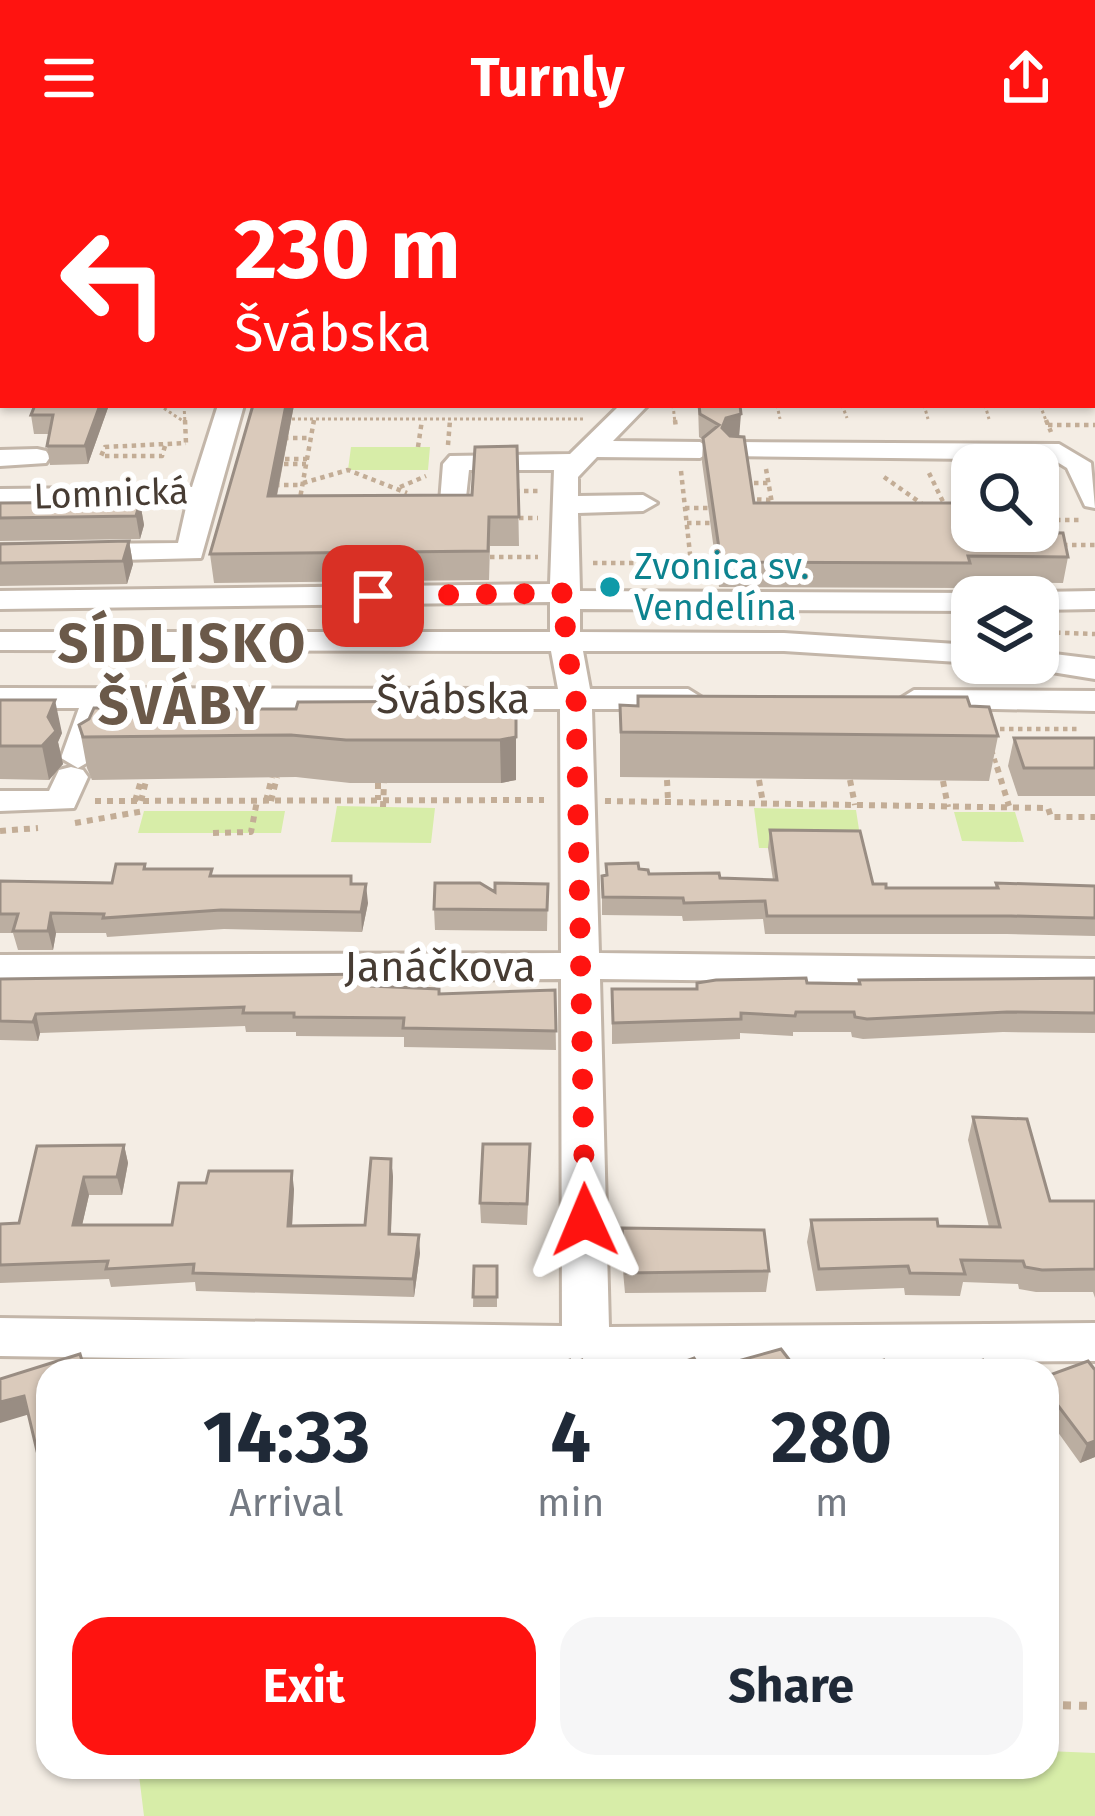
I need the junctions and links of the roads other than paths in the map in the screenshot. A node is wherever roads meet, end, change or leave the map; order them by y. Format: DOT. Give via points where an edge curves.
graph roads {
  1 [pos="230,408"];
  2 [pos="628,412"];
  3 [pos="579,449"];
  4 [pos="689,449"];
  5 [pos="750,450"];
  6 [pos="0,458"];
  7 [pos="37,458"];
  8 [pos="203,495"];
  9 [pos="0,497"];
  10 [pos="1095,500"];
  11 [pos="643,503"];
  12 [pos="565,505"];
  13 [pos="394,511"];
  14 [pos="0,554"];
  15 [pos="297,571"];
  16 [pos="564,576"];
  17 [pos="951,589"];
  18 [pos="0,600"];
  19 [pos="124,600"];
  20 [pos="1095,600"];
  21 [pos="1059,601"];
  22 [pos="565,640"];
  23 [pos="0,641"];
  24 [pos="114,641"];
  25 [pos="951,653"];
  26 [pos="1059,664"];
  27 [pos="1095,669"];
  28 [pos="0,698"];
  29 [pos="100,698"];
  30 [pos="576,699"];
  31 [pos="730,700"];
  32 [pos="890,700"];
  33 [pos="1095,700"];
  34 [pos="0,801"];
  35 [pos="581,966"];
  36 [pos="0,968"];
  37 [pos="1095,972"];
  38 [pos="0,1337"];
  39 [pos="1095,1342"];
  40 [pos="586,1346"];
  1 -- 8 [label="street, Lomnická"];
  2 -- 3 [label="street"];
  3 -- 4 [label="street"];
  3 -- 12 [label="street" via="565,475"];
  3 -- 13 [label="street" via="460,462 454,510"];
  5 -- 10 [label="street" via="1059,452 1078,463"];
  6 -- 7 [label="street"];
  8 -- 9 [label="street, Lomnická"];
  8 -- 14 [label="street" via="191,552"];
  11 -- 12 [label="street"];
  12 -- 16 [label="street"];
  15 -- 16 [label="street"];
  16 -- 17 [label="street"];
  16 -- 19 [label="street"];
  16 -- 22 [label="street"];
  18 -- 19 [label="street"];
  19 -- 24 [label="street"];
  20 -- 21 [label="street"];
  22 -- 24 [label="street, Švábska"];
  22 -- 25 [label="street, Švábska" via="784,641"];
  22 -- 30 [label="street"];
  23 -- 24 [label="street, Švábska"];
  24 -- 29 [label="street"];
  26 -- 27 [label="street"];
  28 -- 29 [label="street, Švábska"];
  29 -- 30 [label="street, Švábska"];
  29 -- 34 [label="street" via="70,779"];
  30 -- 31 [label="street, Švábska"];
  30 -- 35 [label="street"];
  32 -- 33 [label="street"];
  35 -- 36 [label="street, Janáčkova"];
  35 -- 37 [label="street, Janáčkova"];
  35 -- 40 [label="street"];
  38 -- 40 [label="street"];
  39 -- 40 [label="street"];
}
